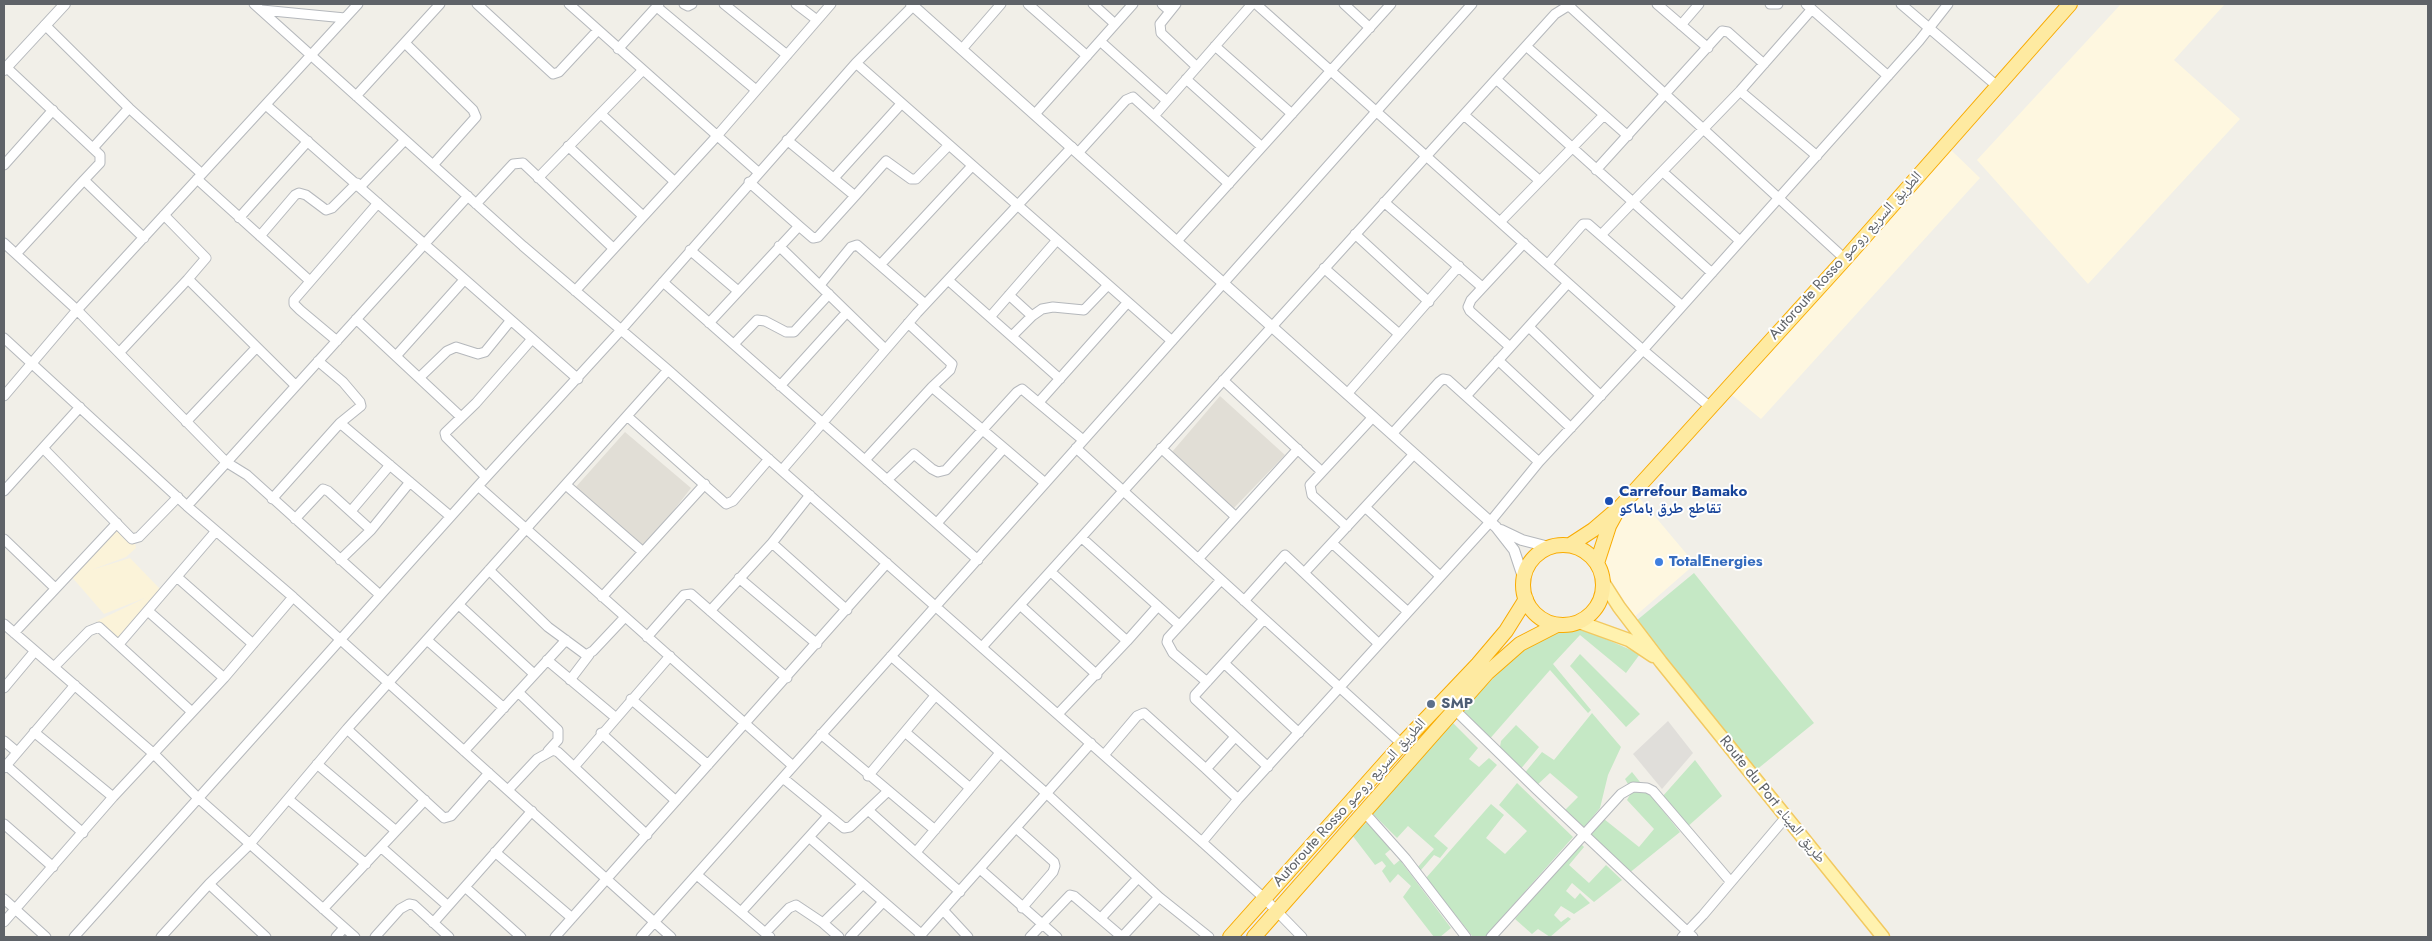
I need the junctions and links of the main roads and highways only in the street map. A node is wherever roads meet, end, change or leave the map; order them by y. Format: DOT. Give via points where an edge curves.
graph roads {
  1 [pos="2070,4"];
  2 [pos="1621,506"];
  3 [pos="1570,545"];
  4 [pos="1597,563"];
  5 [pos="1603,582"];
  6 [pos="1526,599"];
  7 [pos="1579,622"];
  8 [pos="1558,625"];
  9 [pos="1661,662"];
  10 [pos="1230,937"];
  11 [pos="1254,937"];
  12 [pos="1883,937"];
  1 -- 2 [label="highway, Autoroute Rosso الطريق السريع روصو"];
  2 -- 3 [label="highway, Autoroute Rosso الطريق السريع روصو"];
  2 -- 4 [label="highway, Autoroute Rosso الطريق السريع روصو" via="1609,526"];
  3 -- 4 [label="highway" via="1585,551"];
  3 -- 6 [label="highway" via="1549,547 1534,556 1524,577"];
  4 -- 5 [label="highway"];
  5 -- 7 [label="highway" via="1598,606"];
  5 -- 9 [label="main road, Route du Port طريق الميناء"];
  6 -- 8 [label="highway" via="1536,614"];
  6 -- 10 [label="highway, Autoroute Rosso الطريق السريع روصو" via="1506,631"];
  7 -- 8 [label="highway"];
  7 -- 9 [label="main road, Route du Port طريق الميناء" via="1629,640"];
  8 -- 11 [label="highway, Autoroute Rosso الطريق السريع روصو" via="1528,639 1508,654 1454,709"];
  9 -- 12 [label="main road, Route du Port طريق الميناء"];
}
